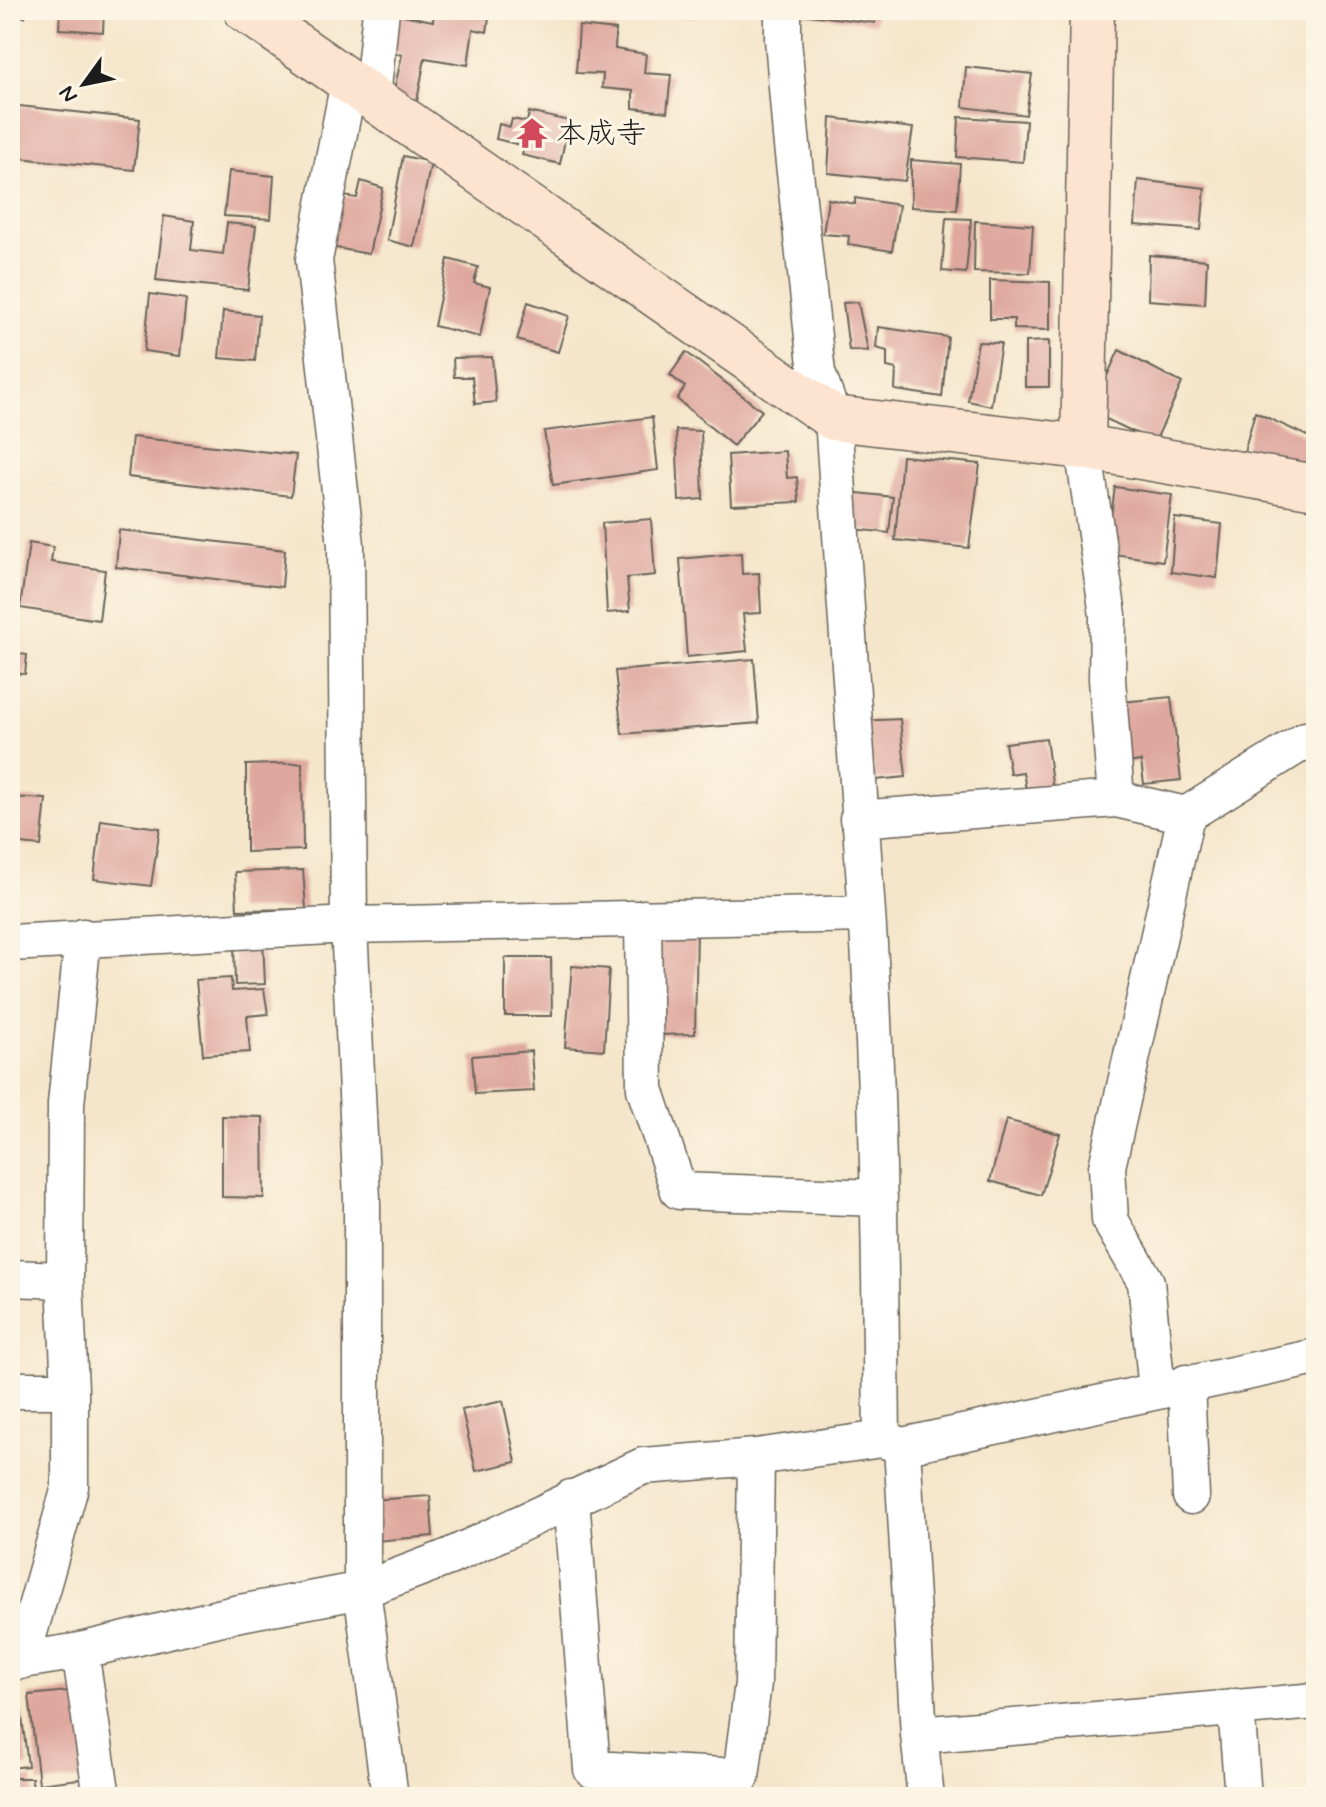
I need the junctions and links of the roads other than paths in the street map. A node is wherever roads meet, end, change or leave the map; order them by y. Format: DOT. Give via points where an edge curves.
graph roads {
  1 [pos="246,10"];
  2 [pos="381,10"];
  3 [pos="783,10"];
  4 [pos="1092,10"];
  5 [pos="360,90"];
  6 [pos="833,418"];
  7 [pos="1083,447"];
  8 [pos="1316,487"];
  9 [pos="1316,745"];
  10 [pos="1116,799"];
  11 [pos="1186,815"];
  12 [pos="858,819"];
  13 [pos="867,914"];
  14 [pos="643,918"];
  15 [pos="349,925"];
  16 [pos="83,937"];
  17 [pos="10,943"];
  18 [pos="879,1198"];
  19 [pos="10,1278"];
  20 [pos="65,1280"];
  21 [pos="1316,1357"];
  22 [pos="1171,1387"];
  23 [pos="10,1390"];
  24 [pos="70,1390"];
  25 [pos="892,1442"];
  26 [pos="756,1457"];
  27 [pos="1191,1496"];
  28 [pos="571,1498"];
  29 [pos="362,1590"];
  30 [pos="80,1651"];
  31 [pos="16,1662"];
  32 [pos="1316,1701"];
  33 [pos="1236,1707"];
  34 [pos="919,1735"];
  35 [pos="102,1797"];
  36 [pos="390,1797"];
  37 [pos="926,1797"];
  38 [pos="1243,1797"];
  1 -- 5 [label="street"];
  2 -- 5 [label="street"];
  3 -- 6 [label="street" via="817,373"];
  4 -- 7 [label="street"];
  5 -- 6 [label="street"];
  5 -- 15 [label="street" via="314,260 346,545"];
  6 -- 7 [label="street"];
  6 -- 12 [label="street"];
  7 -- 8 [label="street"];
  7 -- 10 [label="street" via="1108,615"];
  9 -- 11 [label="street" via="1306,740"];
  10 -- 11 [label="street"];
  10 -- 12 [label="street"];
  11 -- 22 [label="street" via="1107,1167 1110,1220 1146,1282"];
  12 -- 13 [label="street"];
  13 -- 14 [label="street"];
  13 -- 18 [label="street"];
  14 -- 15 [label="street"];
  14 -- 18 [label="street" via="645,1089 679,1191"];
  15 -- 16 [label="street"];
  15 -- 29 [label="street" via="362,1199"];
  16 -- 17 [label="street"];
  16 -- 20 [label="street" via="66,1104"];
  18 -- 25 [label="street"];
  19 -- 20 [label="street"];
  20 -- 24 [label="street"];
  21 -- 22 [label="street"];
  22 -- 25 [label="street"];
  22 -- 27 [label="street"];
  23 -- 24 [label="street"];
  24 -- 31 [label="street" via="70,1487"];
  25 -- 26 [label="street"];
  25 -- 34 [label="street"];
  26 -- 28 [label="street" via="643,1466"];
  26 -- 28 [label="street" via="753,1683 741,1777 592,1769"];
  28 -- 29 [label="street" via="449,1557"];
  29 -- 30 [label="street"];
  29 -- 36 [label="street"];
  30 -- 31 [label="street"];
  30 -- 35 [label="street"];
  32 -- 33 [label="street"];
  33 -- 34 [label="street"];
  33 -- 38 [label="street"];
  34 -- 37 [label="street"];
}
